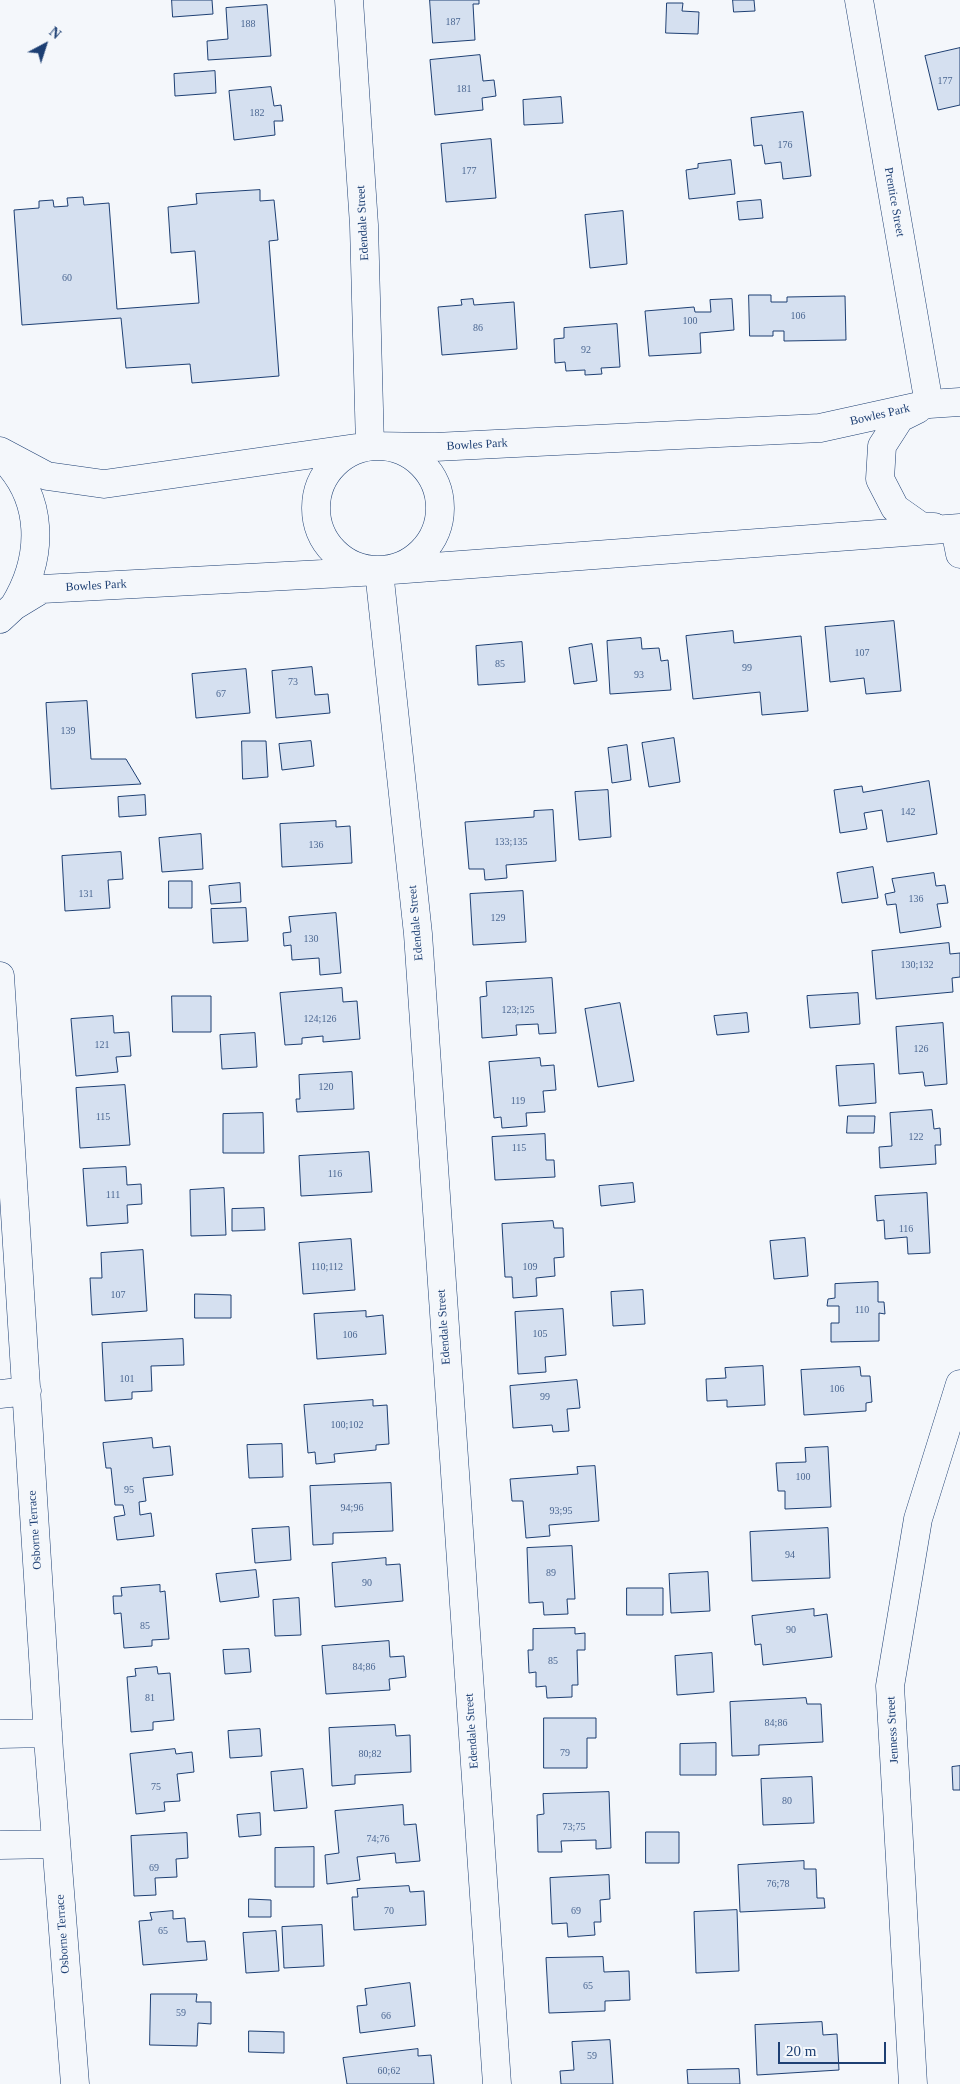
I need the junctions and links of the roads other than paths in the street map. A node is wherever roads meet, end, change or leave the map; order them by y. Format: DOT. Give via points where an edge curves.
graph roads {
  1 [pos="350,0"];
  2 [pos="859,0"];
  3 [pos="960,402"];
  4 [pos="929,404"];
  5 [pos="960,406"];
  6 [pos="370,446"];
  7 [pos="0,451"];
  8 [pos="0,455"];
  9 [pos="959,534"];
  10 [pos="379,571"];
  11 [pos="7,612"];
  12 [pos="0,629"];
  13 [pos="0,976"];
  14 [pos="2,1035"];
  15 [pos="10,1289"];
  16 [pos="960,1384"];
  17 [pos="27,1391"];
  18 [pos="0,1394"];
  19 [pos="48,1733"];
  20 [pos="0,1734"];
  21 [pos="56,1844"];
  22 [pos="0,1845"];
  23 [pos="75,2084"];
  24 [pos="497,2084"];
  25 [pos="913,2084"];
  1 -- 6 [label="street, Edendale Street" via="364,225"];
  2 -- 4 [label="street, Prentice Street"];
  3 -- 4 [label="street, Bowles Park"];
  4 -- 5 [label="street" via="954,403"];
  4 -- 6 [label="street, Bowles Park" via="820,428 435,447"];
  4 -- 9 [label="street" via="900,418 882,446 880,479 895,508 922,527"];
  6 -- 7 [label="street, Bowles Park" via="104,484 47,476"];
  6 -- 10 [label="street" via="350,452 321,482 316,502 317,523 326,542 340,557 359,568"];
  6 -- 10 [label="street" via="393,447 413,457 429,472 439,493 440,515 434,536 420,554 401,567"];
  8 -- 11 [label="street" via="26,491 36,530 32,570 24,589"];
  9 -- 10 [label="street, Bowles Park"];
  10 -- 11 [label="street, Bowles Park" via="42,589"];
  10 -- 24 [label="street, Edendale Street" via="418,934"];
  11 -- 12 [label="street"];
  13 -- 14 [label="street, Osborne Terrace"];
  14 -- 15 [label="street, Osborne Terrace"];
  15 -- 17 [label="street, Osborne Terrace"];
  16 -- 25 [label="street, Jenness Street" via="918,1519 890,1686"];
  17 -- 18 [label="street"];
  17 -- 19 [label="street, Osborne Terrace"];
  19 -- 20 [label="street"];
  19 -- 21 [label="street, Osborne Terrace"];
  21 -- 22 [label="street"];
  21 -- 23 [label="street, Osborne Terrace"];
}
